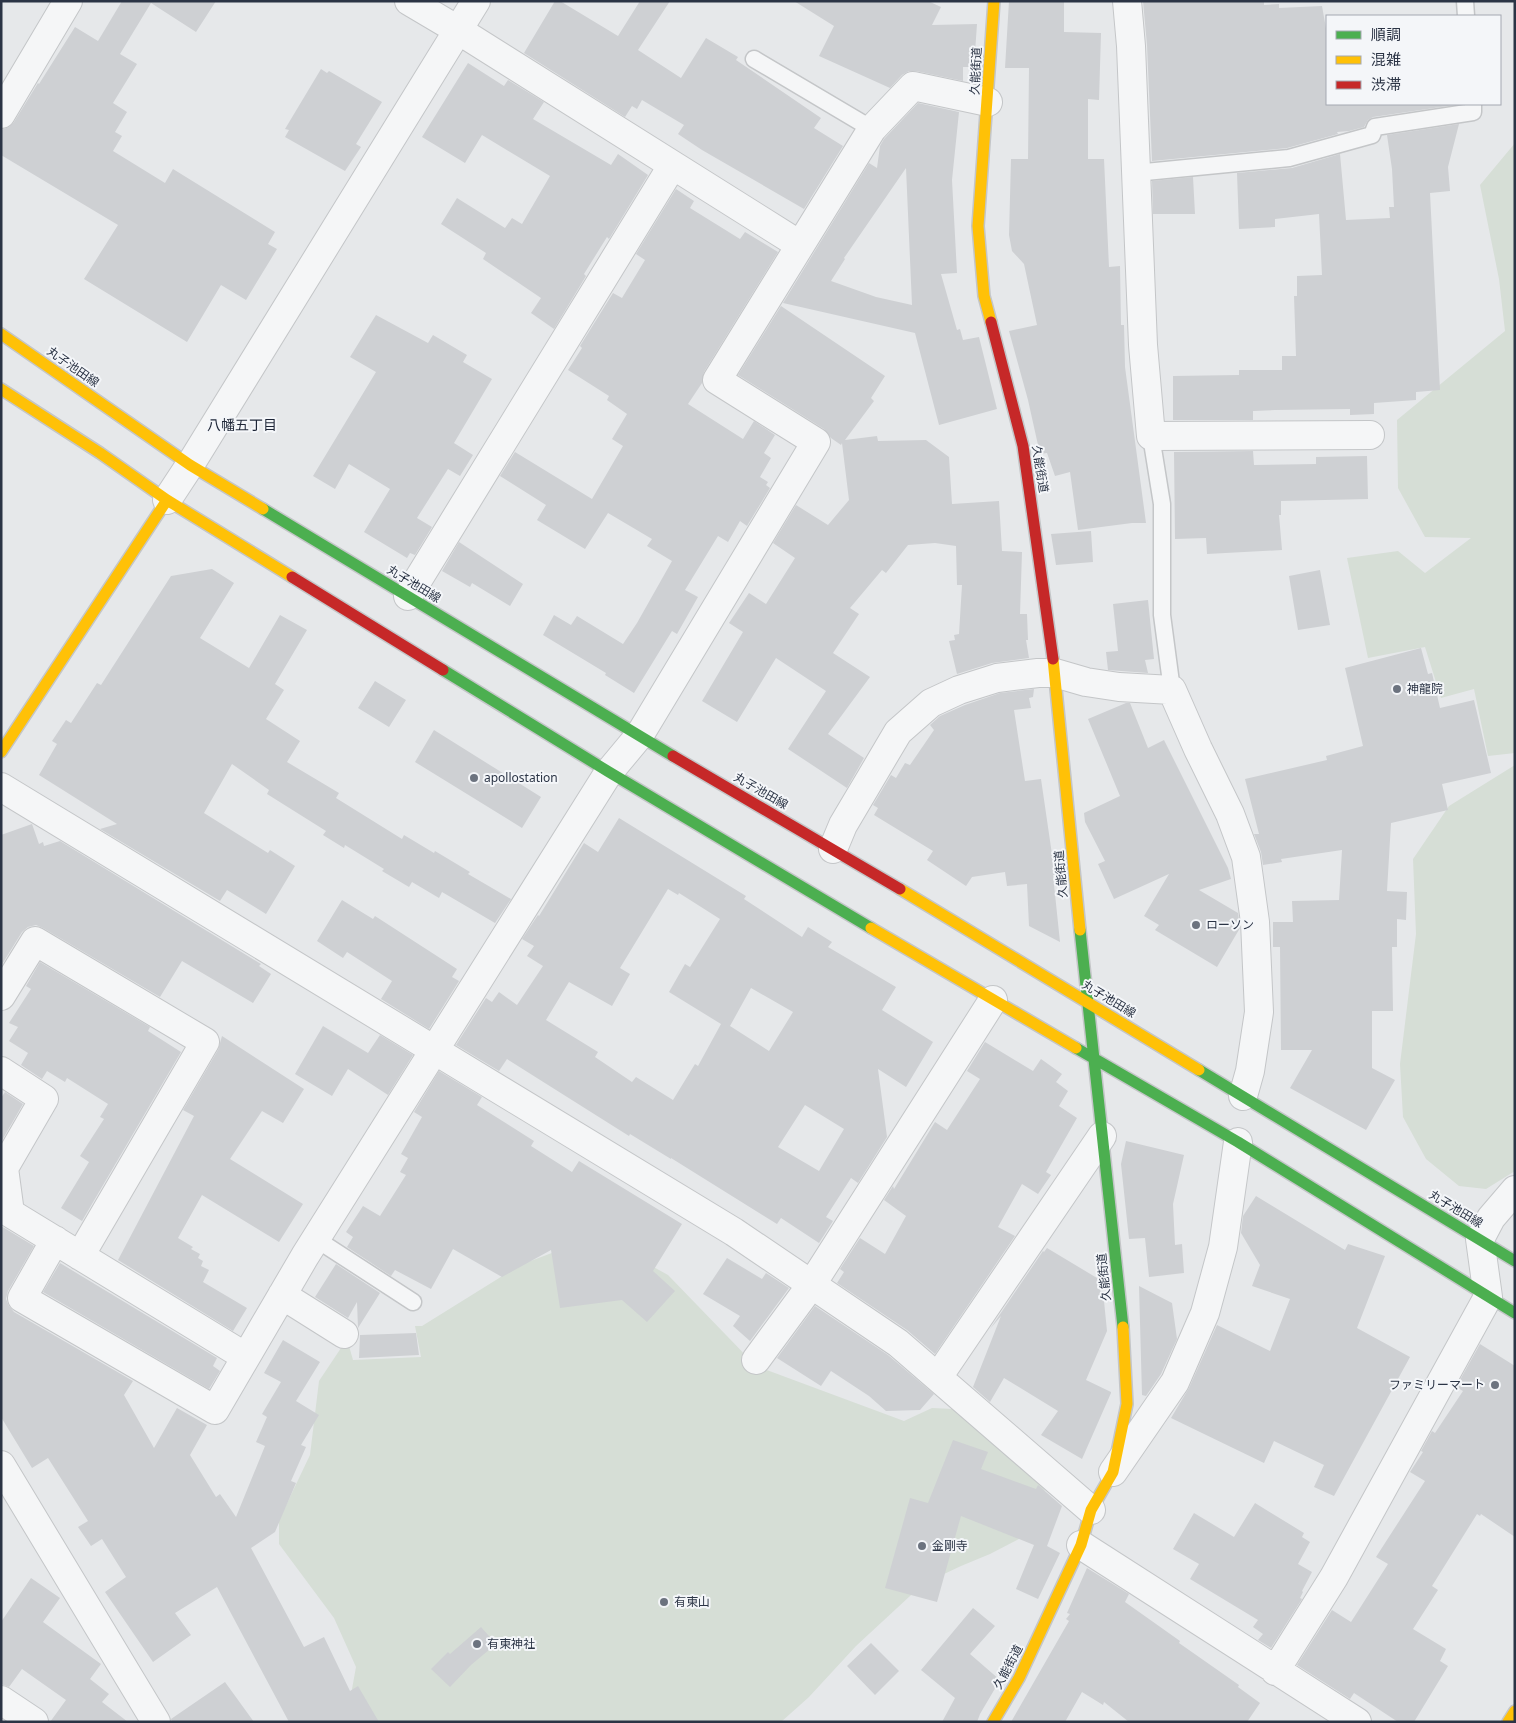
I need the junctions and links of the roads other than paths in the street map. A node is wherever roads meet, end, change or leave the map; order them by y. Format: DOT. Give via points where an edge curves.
graph roads {
  1 [pos="68,1"];
  2 [pos="409,1"];
  3 [pos="476,1"];
  4 [pos="994,1"];
  5 [pos="1127,1"];
  6 [pos="1465,1"];
  7 [pos="1466,15"];
  8 [pos="458,30"];
  9 [pos="754,59"];
  10 [pos="988,102"];
  11 [pos="1473,105"];
  12 [pos="1,114"];
  13 [pos="872,130"];
  14 [pos="672,166"];
  15 [pos="1135,173"];
  16 [pos="800,245"];
  17 [pos="1,334"];
  18 [pos="1,389"];
  19 [pos="1370,435"];
  20 [pos="1151,436"];
  21 [pos="190,465"];
  22 [pos="167,500"];
  23 [pos="408,596"];
  24 [pos="1056,673"];
  25 [pos="1172,690"];
  26 [pos="639,736"];
  27 [pos="1,752"];
  28 [pos="609,772"];
  29 [pos="1,788"];
  30 [pos="833,849"];
  31 [pos="1,996"];
  32 [pos="993,1000"];
  33 [pos="1086,1002"];
  34 [pos="434,1051"];
  35 [pos="1092,1058"];
  36 [pos="1,1070"];
  37 [pos="1243,1096"];
  38 [pos="1102,1136"];
  39 [pos="1238,1142"];
  40 [pos="1515,1190"];
  41 [pos="316,1239"];
  42 [pos="1480,1239"];
  43 [pos="55,1240"];
  44 [pos="80,1256"];
  45 [pos="1515,1260"];
  46 [pos="812,1284"];
  47 [pos="282,1295"];
  48 [pos="1488,1297"];
  49 [pos="412,1302"];
  50 [pos="1515,1313"];
  51 [pos="344,1334"];
  52 [pos="246,1357"];
  53 [pos="756,1360"];
  54 [pos="938,1377"];
  55 [pos="1,1464"];
  56 [pos="1113,1472"];
  57 [pos="1092,1510"];
  58 [pos="1081,1545"];
  59 [pos="1275,1671"];
  60 [pos="1,1700"];
  61 [pos="1515,1711"];
  62 [pos="155,1721"];
  63 [pos="34,1722"];
  64 [pos="993,1722"];
  65 [pos="1357,1722"];
  66 [pos="1508,1722"];
  1 -- 12 [label="street"];
  2 -- 8 [label="street"];
  3 -- 8 [label="street"];
  4 -- 10 [label="street, 久能街道"];
  5 -- 15 [label="street"];
  6 -- 7 [label="lane"];
  8 -- 14 [label="street"];
  8 -- 21 [label="street"];
  9 -- 13 [label="lane"];
  10 -- 13 [label="street" via="913,86"];
  10 -- 24 [label="street, 久能街道" via="978,226 984,296 1023,446"];
  11 -- 15 [label="lane" via="1473,112 1375,127 1372,135 1289,158"];
  13 -- 16 [label="street"];
  14 -- 16 [label="street"];
  14 -- 23 [label="street"];
  15 -- 20 [label="street"];
  16 -- 26 [label="street" via="717,380 816,442"];
  17 -- 21 [label="street, 丸子池田線"];
  18 -- 22 [label="street"];
  19 -- 20 [label="street"];
  20 -- 25 [label="lane" via="1162,504 1162,615"];
  21 -- 22 [label="street"];
  21 -- 23 [label="street, 丸子池田線"];
  22 -- 27 [label="street"];
  22 -- 28 [label="street"];
  23 -- 26 [label="street, 丸子池田線"];
  24 -- 25 [label="street" via="1112,686"];
  24 -- 30 [label="street" via="997,678 959,690 931,704 898,732 843,825"];
  24 -- 33 [label="street, 久能街道"];
  25 -- 37 [label="street" via="1230,814 1246,857 1256,922 1259,1012"];
  26 -- 28 [label="street"];
  26 -- 30 [label="street, 丸子池田線"];
  28 -- 32 [label="street"];
  28 -- 34 [label="street"];
  29 -- 34 [label="street"];
  30 -- 33 [label="street, 丸子池田線"];
  31 -- 44 [label="street" via="35,941 205,1042"];
  32 -- 35 [label="street"];
  32 -- 46 [label="street"];
  33 -- 35 [label="street, 久能街道"];
  33 -- 37 [label="street, 丸子池田線"];
  34 -- 41 [label="street"];
  34 -- 46 [label="street" via="734,1232"];
  35 -- 38 [label="street, 久能街道"];
  35 -- 39 [label="street"];
  36 -- 43 [label="street" via="44,1099 4,1168 10,1213"];
  37 -- 42 [label="street, 丸子池田線"];
  38 -- 54 [label="street"];
  38 -- 56 [label="street, 久能街道" via="1124,1339 1127,1404"];
  39 -- 48 [label="street"];
  39 -- 56 [label="street" via="1222,1248 1205,1313 1175,1382"];
  40 -- 42 [label="street" via="1491,1218"];
  41 -- 47 [label="street"];
  41 -- 49 [label="lane"];
  42 -- 45 [label="street, 丸子池田線"];
  42 -- 48 [label="street"];
  43 -- 44 [label="street"];
  43 -- 52 [label="street" via="22,1298 215,1410"];
  44 -- 52 [label="street"];
  46 -- 53 [label="street"];
  46 -- 54 [label="street" via="898,1343"];
  47 -- 51 [label="street"];
  47 -- 52 [label="street"];
  48 -- 50 [label="street"];
  48 -- 59 [label="street" via="1334,1577"];
  54 -- 57 [label="street"];
  55 -- 62 [label="street"];
  56 -- 57 [label="street, 久能街道"];
  57 -- 58 [label="street, 久能街道"];
  58 -- 59 [label="street"];
  58 -- 64 [label="street, 久能街道" via="1019,1678"];
  59 -- 65 [label="street"];
  60 -- 63 [label="street"];
  61 -- 66 [label="street"];
}
